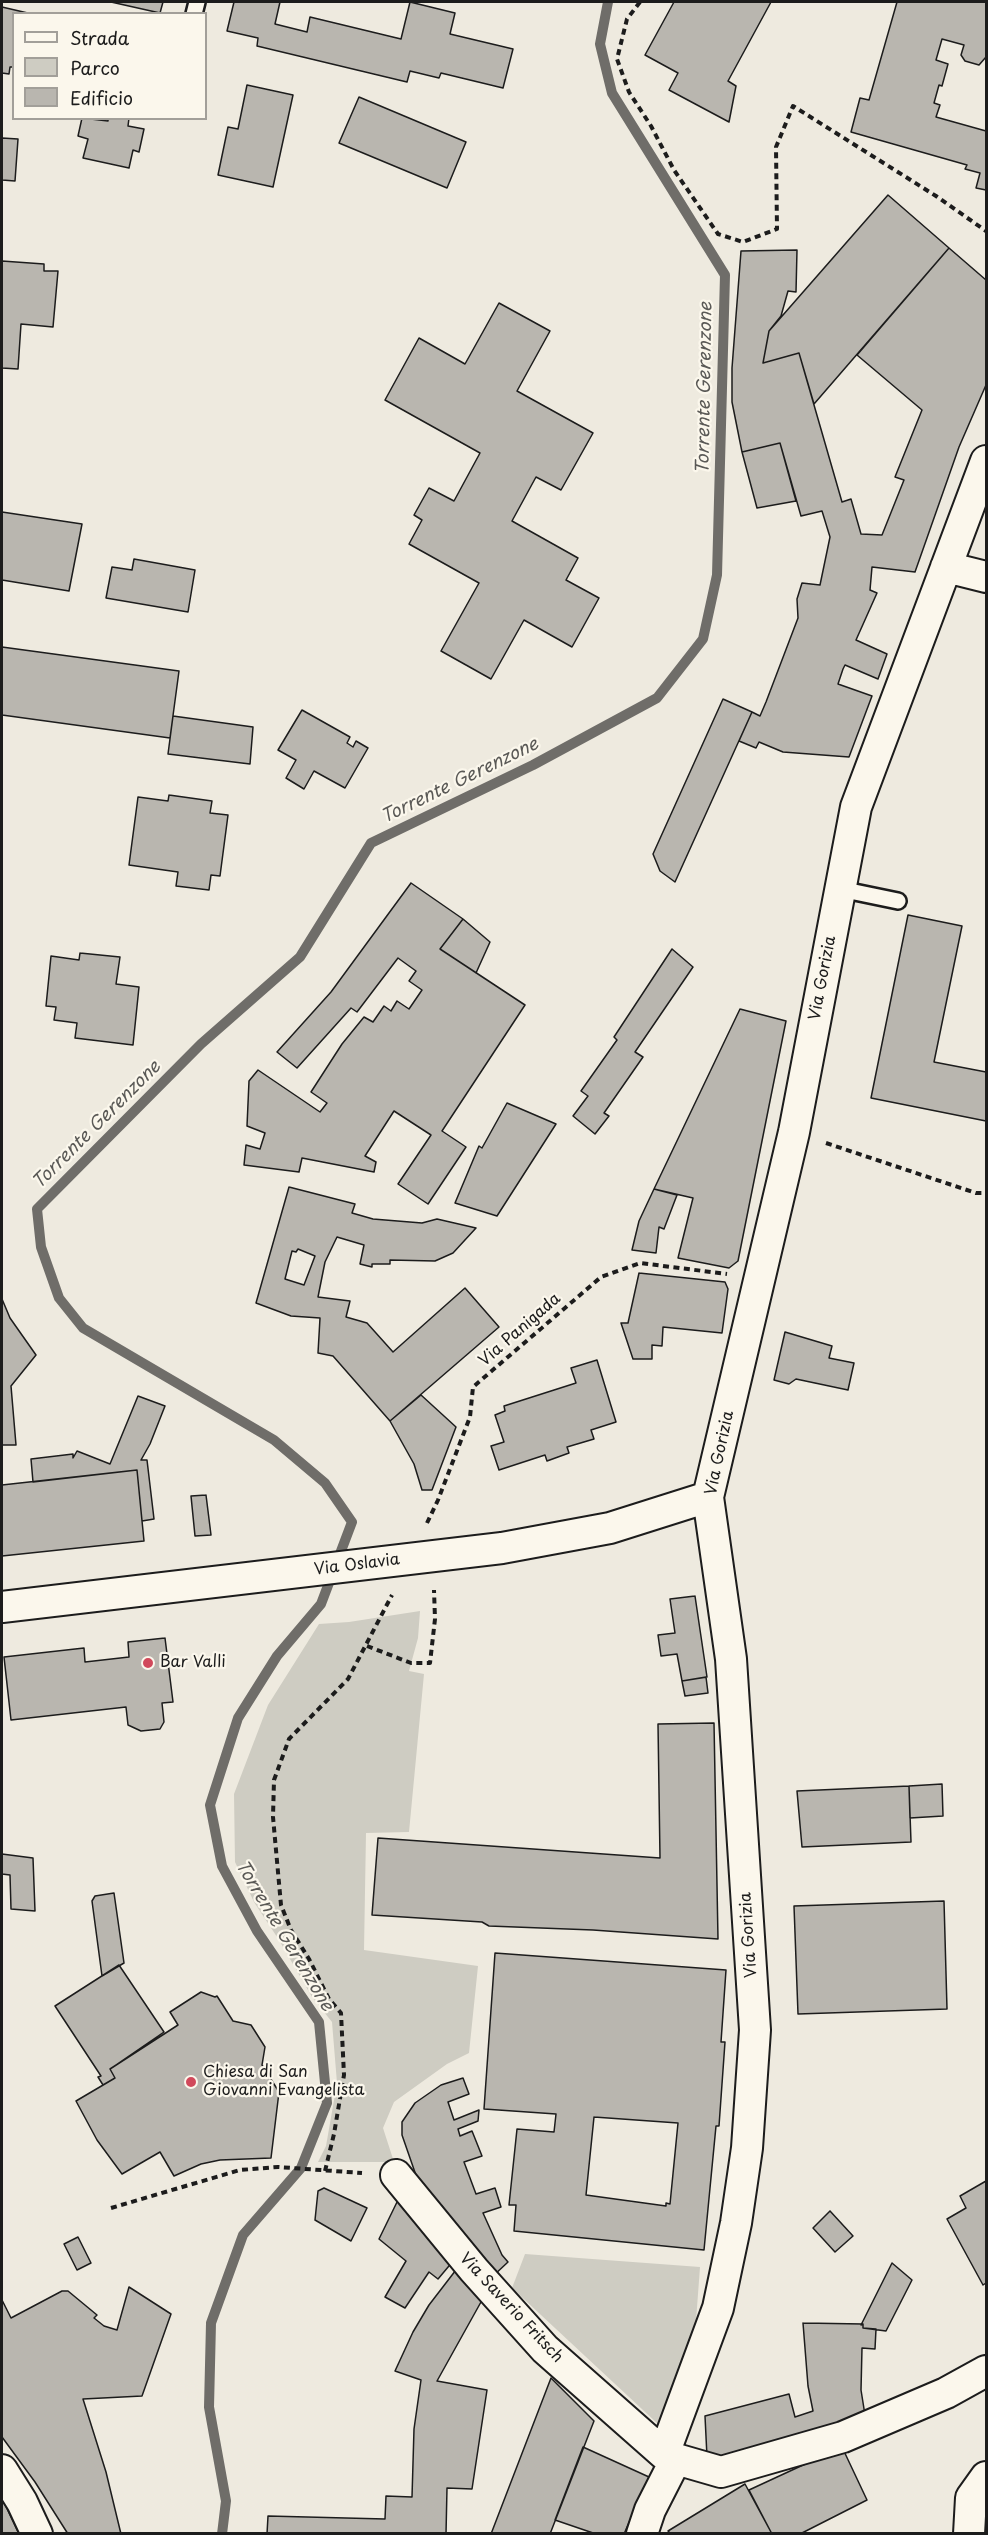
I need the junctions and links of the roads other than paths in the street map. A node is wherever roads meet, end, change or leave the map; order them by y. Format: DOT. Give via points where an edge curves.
graph roads {
  1 [pos="987,461"];
  2 [pos="946,567"];
  3 [pos="987,577"];
  4 [pos="840,889"];
  5 [pos="898,901"];
  6 [pos="708,1497"];
  7 [pos="2,1607"];
  8 [pos="396,2175"];
  9 [pos="987,2371"];
  10 [pos="670,2456"];
  11 [pos="2,2470"];
  12 [pos="987,2477"];
  13 [pos="37,2534"];
  14 [pos="642,2534"];
  15 [pos="969,2534"];
  1 -- 2 [label="street, Via Gorizia"];
  2 -- 3 [label="street"];
  2 -- 4 [label="street, Via Gorizia" via="856,807"];
  4 -- 5 [label="lane"];
  4 -- 6 [label="street, Via Gorizia" via="794,1132"];
  6 -- 7 [label="street, Via Oslavia" via="610,1528 502,1548 430,1542 393,1574 261,1577"];
  6 -- 10 [label="street, Via Gorizia" via="731,1659 755,2030 747,2148 736,2223 718,2308"];
  8 -- 10 [label="street, Via Saverio Fritsch" via="545,2349"];
  9 -- 10 [label="street" via="843,2437 721,2472"];
  10 -- 14 [label="street, Via Gorizia"];
  11 -- 13 [label="street"];
  12 -- 15 [label="street" via="971,2498"];
}
